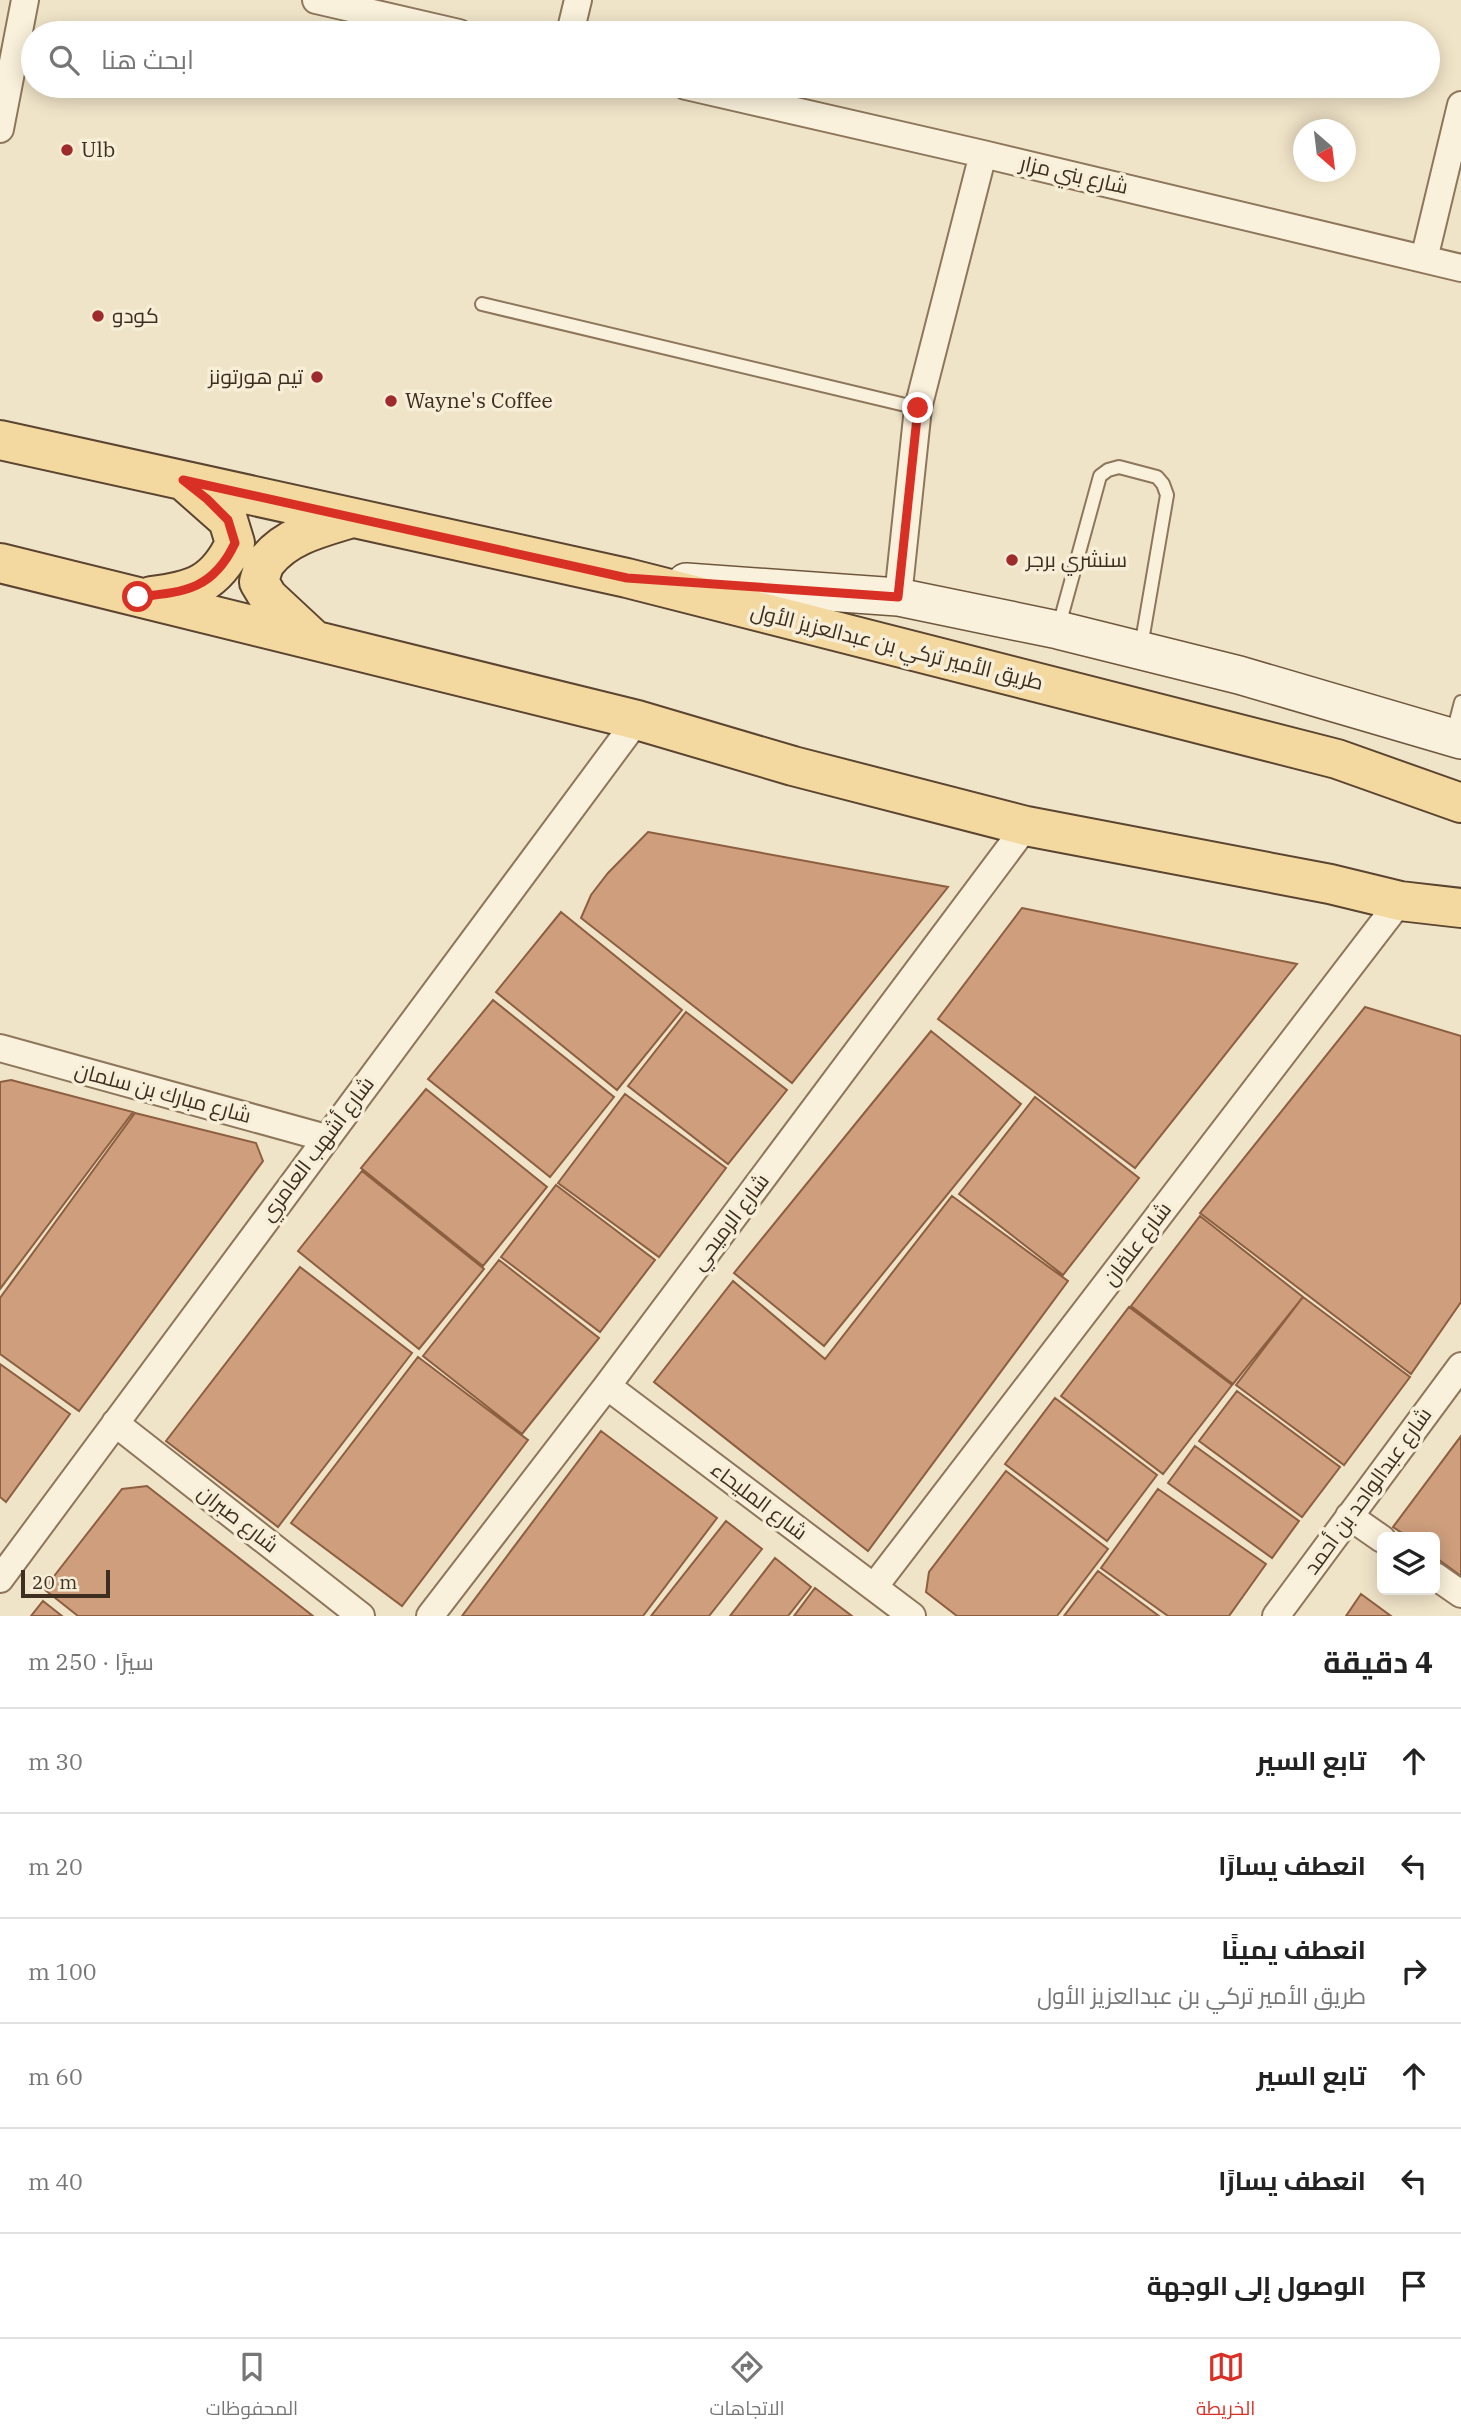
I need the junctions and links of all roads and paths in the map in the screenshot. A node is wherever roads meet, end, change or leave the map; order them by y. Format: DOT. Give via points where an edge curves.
graph roads {
  1 [pos="25,0"];
  2 [pos="316,0"];
  3 [pos="578,0"];
  4 [pos="407,21"];
  5 [pos="573,21"];
  6 [pos="739,98"];
  7 [pos="1461,105"];
  8 [pos="0,129"];
  9 [pos="983,153"];
  10 [pos="1424,259"];
  11 [pos="1461,268"];
  12 [pos="482,304"];
  13 [pos="918,408"];
  14 [pos="0,440"];
  15 [pos="183,480"];
  16 [pos="352,517"];
  17 [pos="0,563"];
  18 [pos="627,578"];
  19 [pos="138,597"];
  20 [pos="898,597"];
  21 [pos="1058,630"];
  22 [pos="314,640"];
  23 [pos="1140,651"];
  24 [pos="1461,702"];
  25 [pos="637,720"];
  26 [pos="1456,738"];
  27 [pos="1461,803"];
  28 [pos="1026,826"];
  29 [pos="1400,901"];
  30 [pos="1461,908"];
  31 [pos="1461,934"];
  32 [pos="0,1048"];
  33 [pos="326,1138"];
  34 [pos="1461,1366"];
  35 [pos="607,1386"];
  36 [pos="115,1423"];
  37 [pos="1349,1516"];
  38 [pos="1377,1536"];
  39 [pos="0,1579"];
  40 [pos="1440,1579"];
  41 [pos="874,1587"];
  42 [pos="1461,1594"];
  43 [pos="361,1616"];
  44 [pos="430,1616"];
  45 [pos="912,1616"];
  46 [pos="1276,1616"];
  1 -- 8 [label="street"];
  2 -- 4 [label="street"];
  3 -- 5 [label="street"];
  6 -- 9 [label="street, شارع بني مزار"];
  7 -- 10 [label="street"];
  9 -- 10 [label="street, شارع بني مزار"];
  9 -- 13 [label="street"];
  10 -- 11 [label="street, شارع بني مزار"];
  12 -- 13 [label="lane"];
  13 -- 20 [label="street"];
  14 -- 15 [label="main road, طريق الأمير تركي بن عبدالعزيز الأول"];
  15 -- 16 [label="main road, طريق الأمير تركي بن عبدالعزيز الأول"];
  15 -- 19 [label="main road" via="228,520 235,543 226,562 208,581 182,592"];
  16 -- 18 [label="main road, طريق الأمير تركي بن عبدالعزيز الأول"];
  16 -- 22 [label="main road" via="285,544 266,562 259,582 268,597"];
  17 -- 19 [label="main road"];
  18 -- 20 [label="street"];
  18 -- 27 [label="main road, طريق الأمير تركي بن عبدالعزيز الأول" via="1337,759"];
  19 -- 22 [label="main road"];
  20 -- 21 [label="street"];
  21 -- 23 [label="street"];
  21 -- 23 [label="lane" via="1100,476 1119,467 1157,477 1167,495"];
  22 -- 25 [label="main road"];
  23 -- 26 [label="street"];
  24 -- 26 [label="lane"];
  25 -- 28 [label="main road"];
  25 -- 33 [label="street, شارع أشهب العامري"];
  28 -- 29 [label="main road"];
  28 -- 35 [label="street, شارع الرميحي"];
  29 -- 30 [label="main road"];
  29 -- 31 [label="main road"];
  29 -- 41 [label="street, شارع علقان"];
  32 -- 33 [label="street, شارع مبارك بن سلمان"];
  33 -- 36 [label="street, شارع أشهب العامري"];
  34 -- 37 [label="street, شارع عبدالواحد بن أحمد"];
  35 -- 41 [label="street, شارع المليحاء"];
  35 -- 44 [label="street, شارع الرميحي"];
  36 -- 39 [label="street, شارع أشهب العامري"];
  36 -- 43 [label="street, شارع صبران"];
  37 -- 38 [label="street"];
  37 -- 46 [label="street, شارع عبدالواحد بن أحمد"];
  40 -- 42 [label="street"];
  41 -- 45 [label="street, شارع المليحاء"];
}
